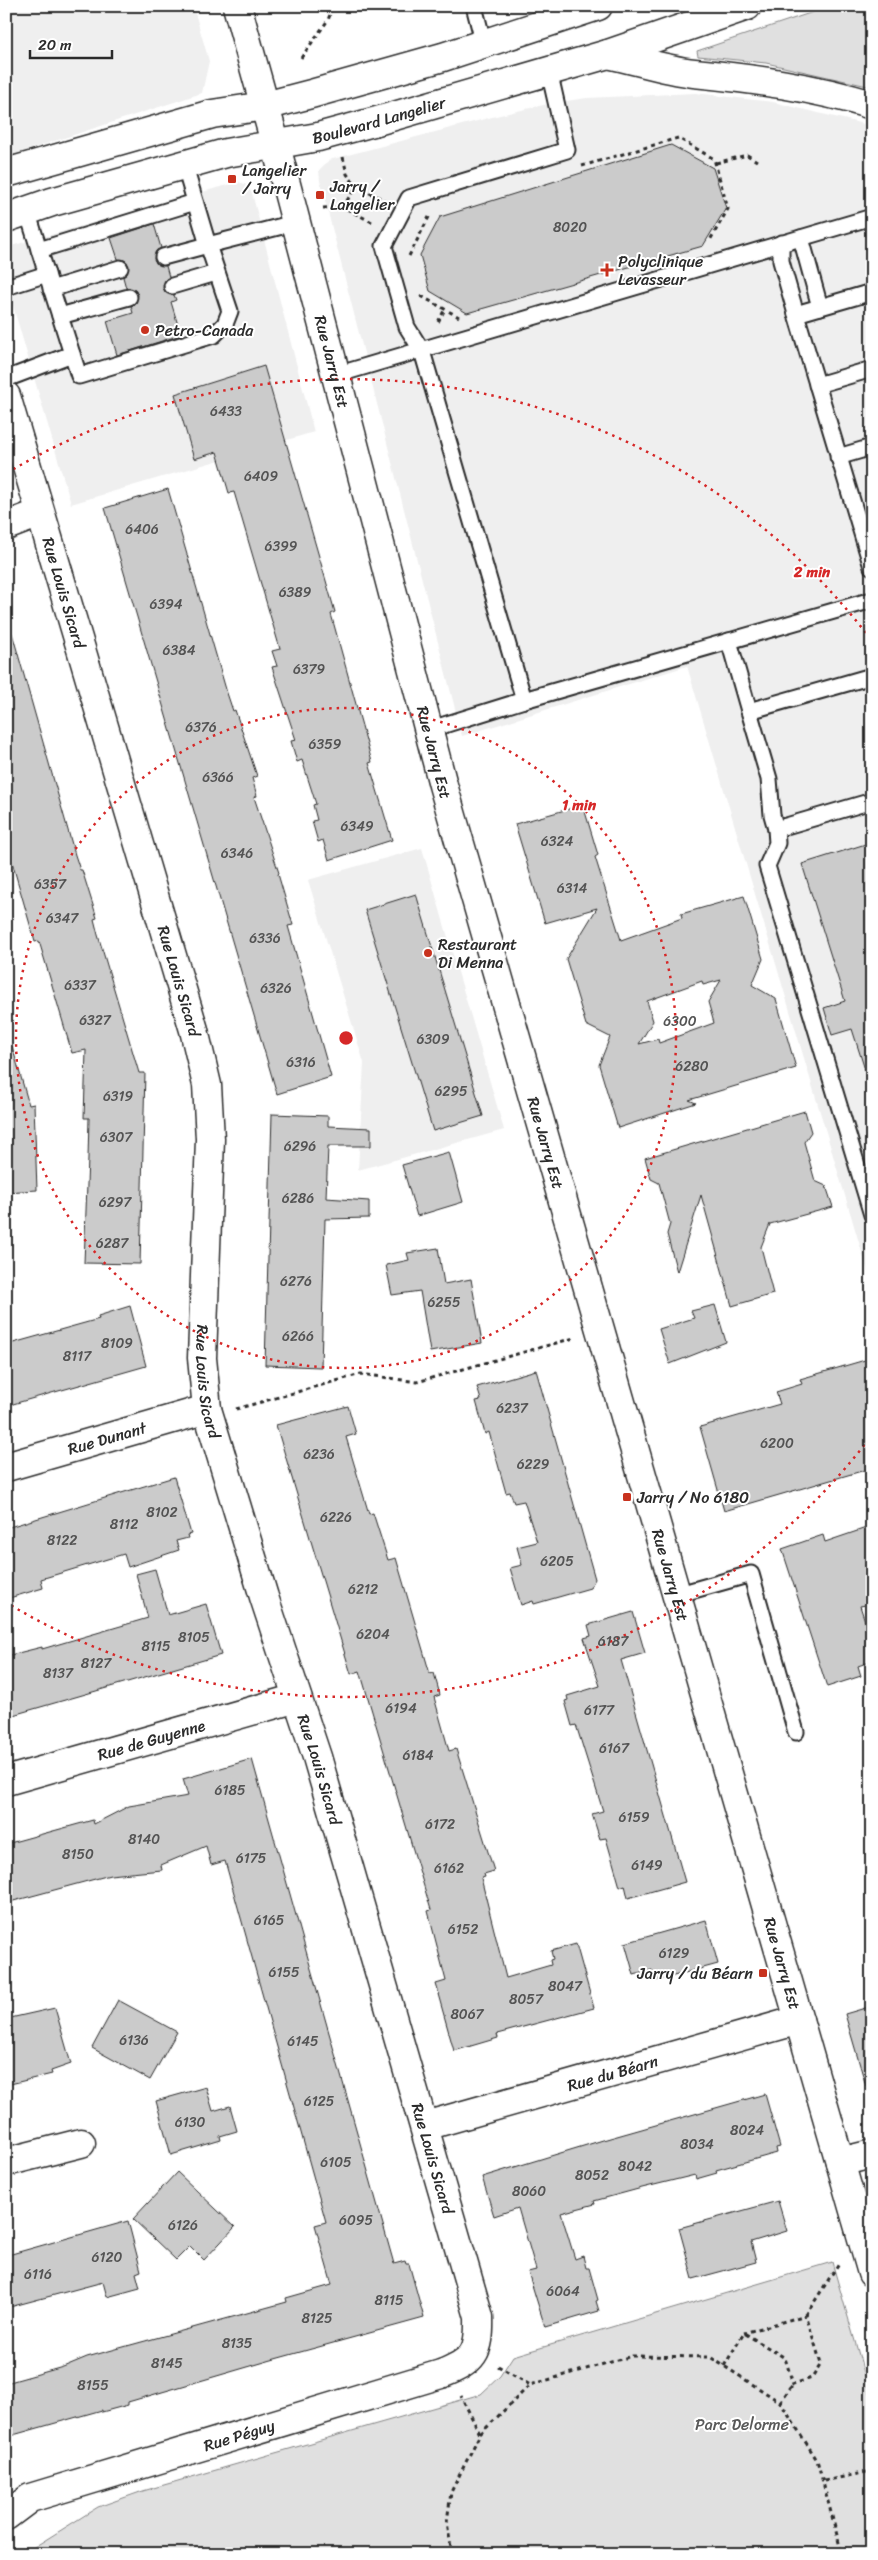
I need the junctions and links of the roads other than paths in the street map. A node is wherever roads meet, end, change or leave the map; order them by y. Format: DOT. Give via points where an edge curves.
graph roads {
  1 [pos="237,6"];
  2 [pos="474,6"];
  3 [pos="747,6"];
  4 [pos="590,8"];
  5 [pos="484,45"];
  6 [pos="608,54"];
  7 [pos="549,71"];
  8 [pos="872,105"];
  9 [pos="265,106"];
  10 [pos="276,146"];
  11 [pos="184,164"];
  12 [pos="6,173"];
  13 [pos="195,202"];
  14 [pos="16,215"];
  15 [pos="872,217"];
  16 [pos="294,223"];
  17 [pos="800,238"];
  18 [pos="781,243"];
  19 [pos="208,245"];
  20 [pos="39,250"];
  21 [pos="163,257"];
  22 [pos="120,268"];
  23 [pos="216,273"];
  24 [pos="47,274"];
  25 [pos="172,286"];
  26 [pos="6,288"];
  27 [pos="51,289"];
  28 [pos="872,292"];
  29 [pos="129,297"];
  30 [pos="820,307"];
  31 [pos="796,314"];
  32 [pos="60,316"];
  33 [pos="422,351"];
  34 [pos="72,354"];
  35 [pos="872,369"];
  36 [pos="336,374"];
  37 [pos="6,379"];
  38 [pos="817,385"];
  39 [pos="6,396"];
  40 [pos="872,447"];
  41 [pos="838,457"];
  42 [pos="40,513"];
  43 [pos="6,526"];
  44 [pos="872,567"];
  45 [pos="872,600"];
  46 [pos="729,641"];
  47 [pos="872,676"];
  48 [pos="524,700"];
  49 [pos="749,711"];
  50 [pos="428,730"];
  51 [pos="872,801"];
  52 [pos="776,829"];
  53 [pos="872,1216"];
  54 [pos="208,1413"];
  55 [pos="6,1467"];
  56 [pos="676,1595"];
  57 [pos="297,1698"];
  58 [pos="796,1732"];
  59 [pos="6,1782"];
  60 [pos="799,2020"];
  61 [pos="425,2126"];
  62 [pos="81,2143"];
  63 [pos="872,2154"];
  64 [pos="6,2162"];
  65 [pos="840,2162"];
  66 [pos="872,2274"];
  67 [pos="474,2354"];
  68 [pos="6,2516"];
  1 -- 9 [label="street, Rue Jarry Est"];
  2 -- 5 [label="lane"];
  3 -- 6 [label="street, Boulevard Langelier"];
  4 -- 5 [label="street"];
  5 -- 9 [label="street"];
  6 -- 7 [label="street, Boulevard Langelier"];
  6 -- 8 [label="street" via="693,73 769,81"];
  7 -- 10 [label="street, Boulevard Langelier"];
  7 -- 33 [label="lane" via="567,150 409,198 384,246 407,327"];
  9 -- 10 [label="street, Rue Jarry Est"];
  9 -- 12 [label="street" via="212,114"];
  10 -- 11 [label="street, Boulevard Langelier" via="226,153"];
  10 -- 16 [label="street, Rue Jarry Est"];
  11 -- 13 [label="lane"];
  11 -- 14 [label="street, Boulevard Langelier"];
  13 -- 19 [label="lane"];
  13 -- 20 [label="lane"];
  14 -- 20 [label="lane"];
  15 -- 17 [label="lane"];
  16 -- 19 [label="lane"];
  16 -- 36 [label="street, Rue Jarry Est"];
  17 -- 18 [label="lane"];
  17 -- 30 [label="lane"];
  18 -- 31 [label="lane" via="781,261"];
  18 -- 33 [label="lane"];
  19 -- 21 [label="lane"];
  19 -- 23 [label="lane"];
  20 -- 24 [label="lane"];
  22 -- 27 [label="lane"];
  23 -- 25 [label="lane"];
  23 -- 34 [label="lane" via="230,311 225,324 214,335 79,376"];
  24 -- 26 [label="lane"];
  24 -- 27 [label="lane"];
  27 -- 32 [label="lane"];
  28 -- 30 [label="lane"];
  29 -- 32 [label="lane"];
  30 -- 31 [label="lane"];
  31 -- 38 [label="lane"];
  32 -- 34 [label="lane"];
  33 -- 36 [label="lane"];
  33 -- 48 [label="lane"];
  34 -- 37 [label="lane"];
  35 -- 38 [label="lane"];
  36 -- 50 [label="street, Rue Jarry Est"];
  38 -- 41 [label="lane"];
  39 -- 42 [label="street, Rue Louis Sicard"];
  40 -- 41 [label="lane"];
  41 -- 44 [label="lane"];
  42 -- 43 [label="street"];
  42 -- 54 [label="street, Rue Louis Sicard" via="194,1030 207,1085 210,1139 202,1358"];
  45 -- 46 [label="lane"];
  46 -- 48 [label="lane"];
  46 -- 49 [label="lane"];
  47 -- 49 [label="lane"];
  48 -- 50 [label="lane"];
  49 -- 52 [label="lane" via="769,779"];
  50 -- 56 [label="street, Rue Jarry Est"];
  51 -- 52 [label="lane"];
  52 -- 53 [label="lane" via="777,844 767,866"];
  54 -- 55 [label="street, Rue Dunant"];
  54 -- 57 [label="street, Rue Louis Sicard"];
  56 -- 58 [label="lane" via="751,1574"];
  56 -- 60 [label="street, Rue Jarry Est"];
  57 -- 59 [label="street, Rue de Guyenne"];
  57 -- 61 [label="street, Rue Louis Sicard"];
  60 -- 61 [label="street, Rue du Béarn"];
  60 -- 65 [label="street, Rue Jarry Est"];
  61 -- 67 [label="street, Rue Louis Sicard" via="479,2317 480,2338"];
  62 -- 64 [label="street"];
  63 -- 65 [label="street"];
  65 -- 66 [label="street, Rue Jarry Est"];
  67 -- 68 [label="street, Rue Péguy" via="449,2371 30,2498"];
}
